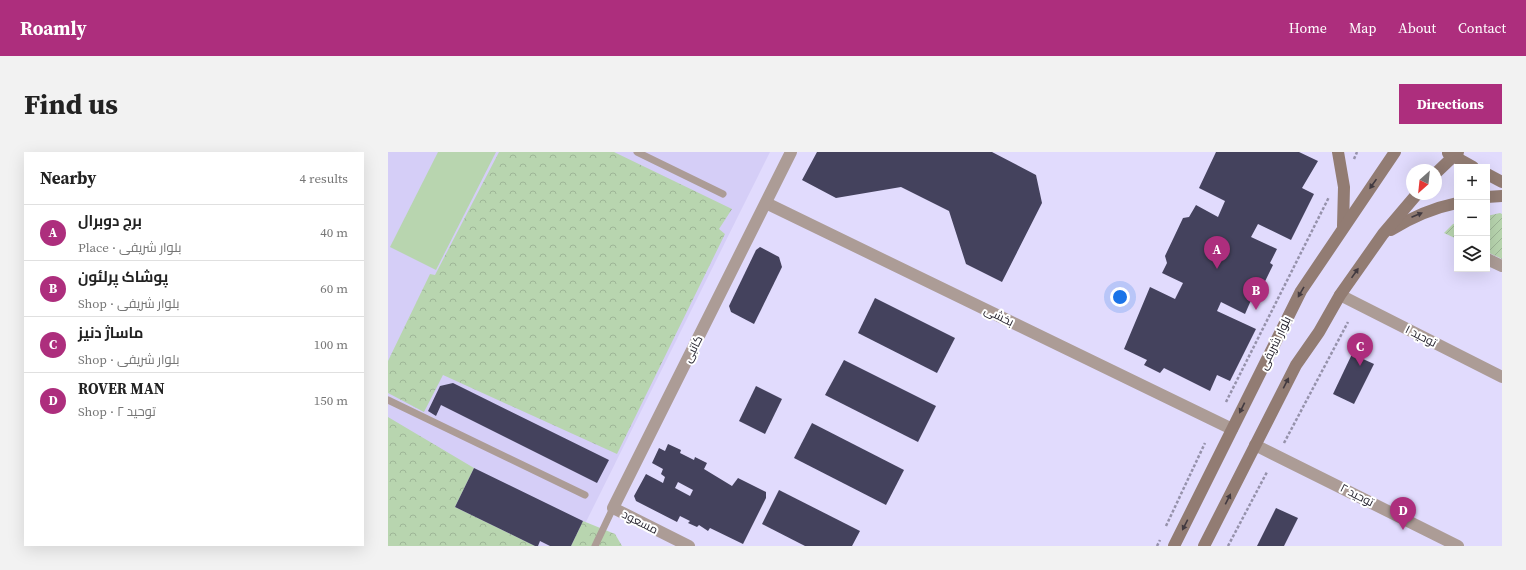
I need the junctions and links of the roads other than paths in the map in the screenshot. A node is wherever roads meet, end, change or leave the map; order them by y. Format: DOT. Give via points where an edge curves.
graph roads {
  1 [pos="637,152"];
  2 [pos="791,152"];
  3 [pos="1338,152"];
  4 [pos="1396,152"];
  5 [pos="1453,153"];
  6 [pos="1469,164"];
  7 [pos="1442,166"];
  8 [pos="1490,176"];
  9 [pos="1502,182"];
  10 [pos="723,194"];
  11 [pos="1502,196"];
  12 [pos="1490,197"];
  13 [pos="1412,200"];
  14 [pos="766,203"];
  15 [pos="1454,204"];
  16 [pos="1343,227"];
  17 [pos="1383,234"];
  18 [pos="1490,260"];
  19 [pos="1502,266"];
  20 [pos="1340,295"];
  21 [pos="1502,376"];
  22 [pos="388,400"];
  23 [pos="1232,429"];
  24 [pos="1255,445"];
  25 [pos="586,495"];
  26 [pos="613,508"];
  27 [pos="595,546"];
  28 [pos="689,546"];
  29 [pos="1174,546"];
  30 [pos="1204,546"];
  31 [pos="1458,546"];
  1 -- 10 [label="lane"];
  2 -- 14 [label="street, کاتبی"];
  3 -- 16 [label="main road" via="1344,187"];
  4 -- 16 [label="main road, بلوار شریفی, one-way"];
  5 -- 6 [label="main road"];
  5 -- 7 [label="main road"];
  8 -- 9 [label="main road"];
  11 -- 12 [label="main road"];
  13 -- 17 [label="main road"];
  14 -- 23 [label="street, بخشی"];
  14 -- 26 [label="street, کاتبی"];
  17 -- 15 [label="main road, one-way" via="1414,216"];
  16 -- 23 [label="main road, بلوار شریفی, one-way" via="1301,292"];
  20 -- 17 [label="main road, one-way"];
  18 -- 19 [label="street"];
  20 -- 21 [label="street, توحید ۱"];
  24 -- 20 [label="main road, one-way" via="1296,365"];
  22 -- 25 [label="lane"];
  23 -- 29 [label="main road, بلوار شریفی, one-way"];
  30 -- 24 [label="main road, one-way"];
  24 -- 31 [label="street, توحید ۲"];
  26 -- 27 [label="lane, کاتبی"];
  26 -- 28 [label="street, مسعود"];
}
